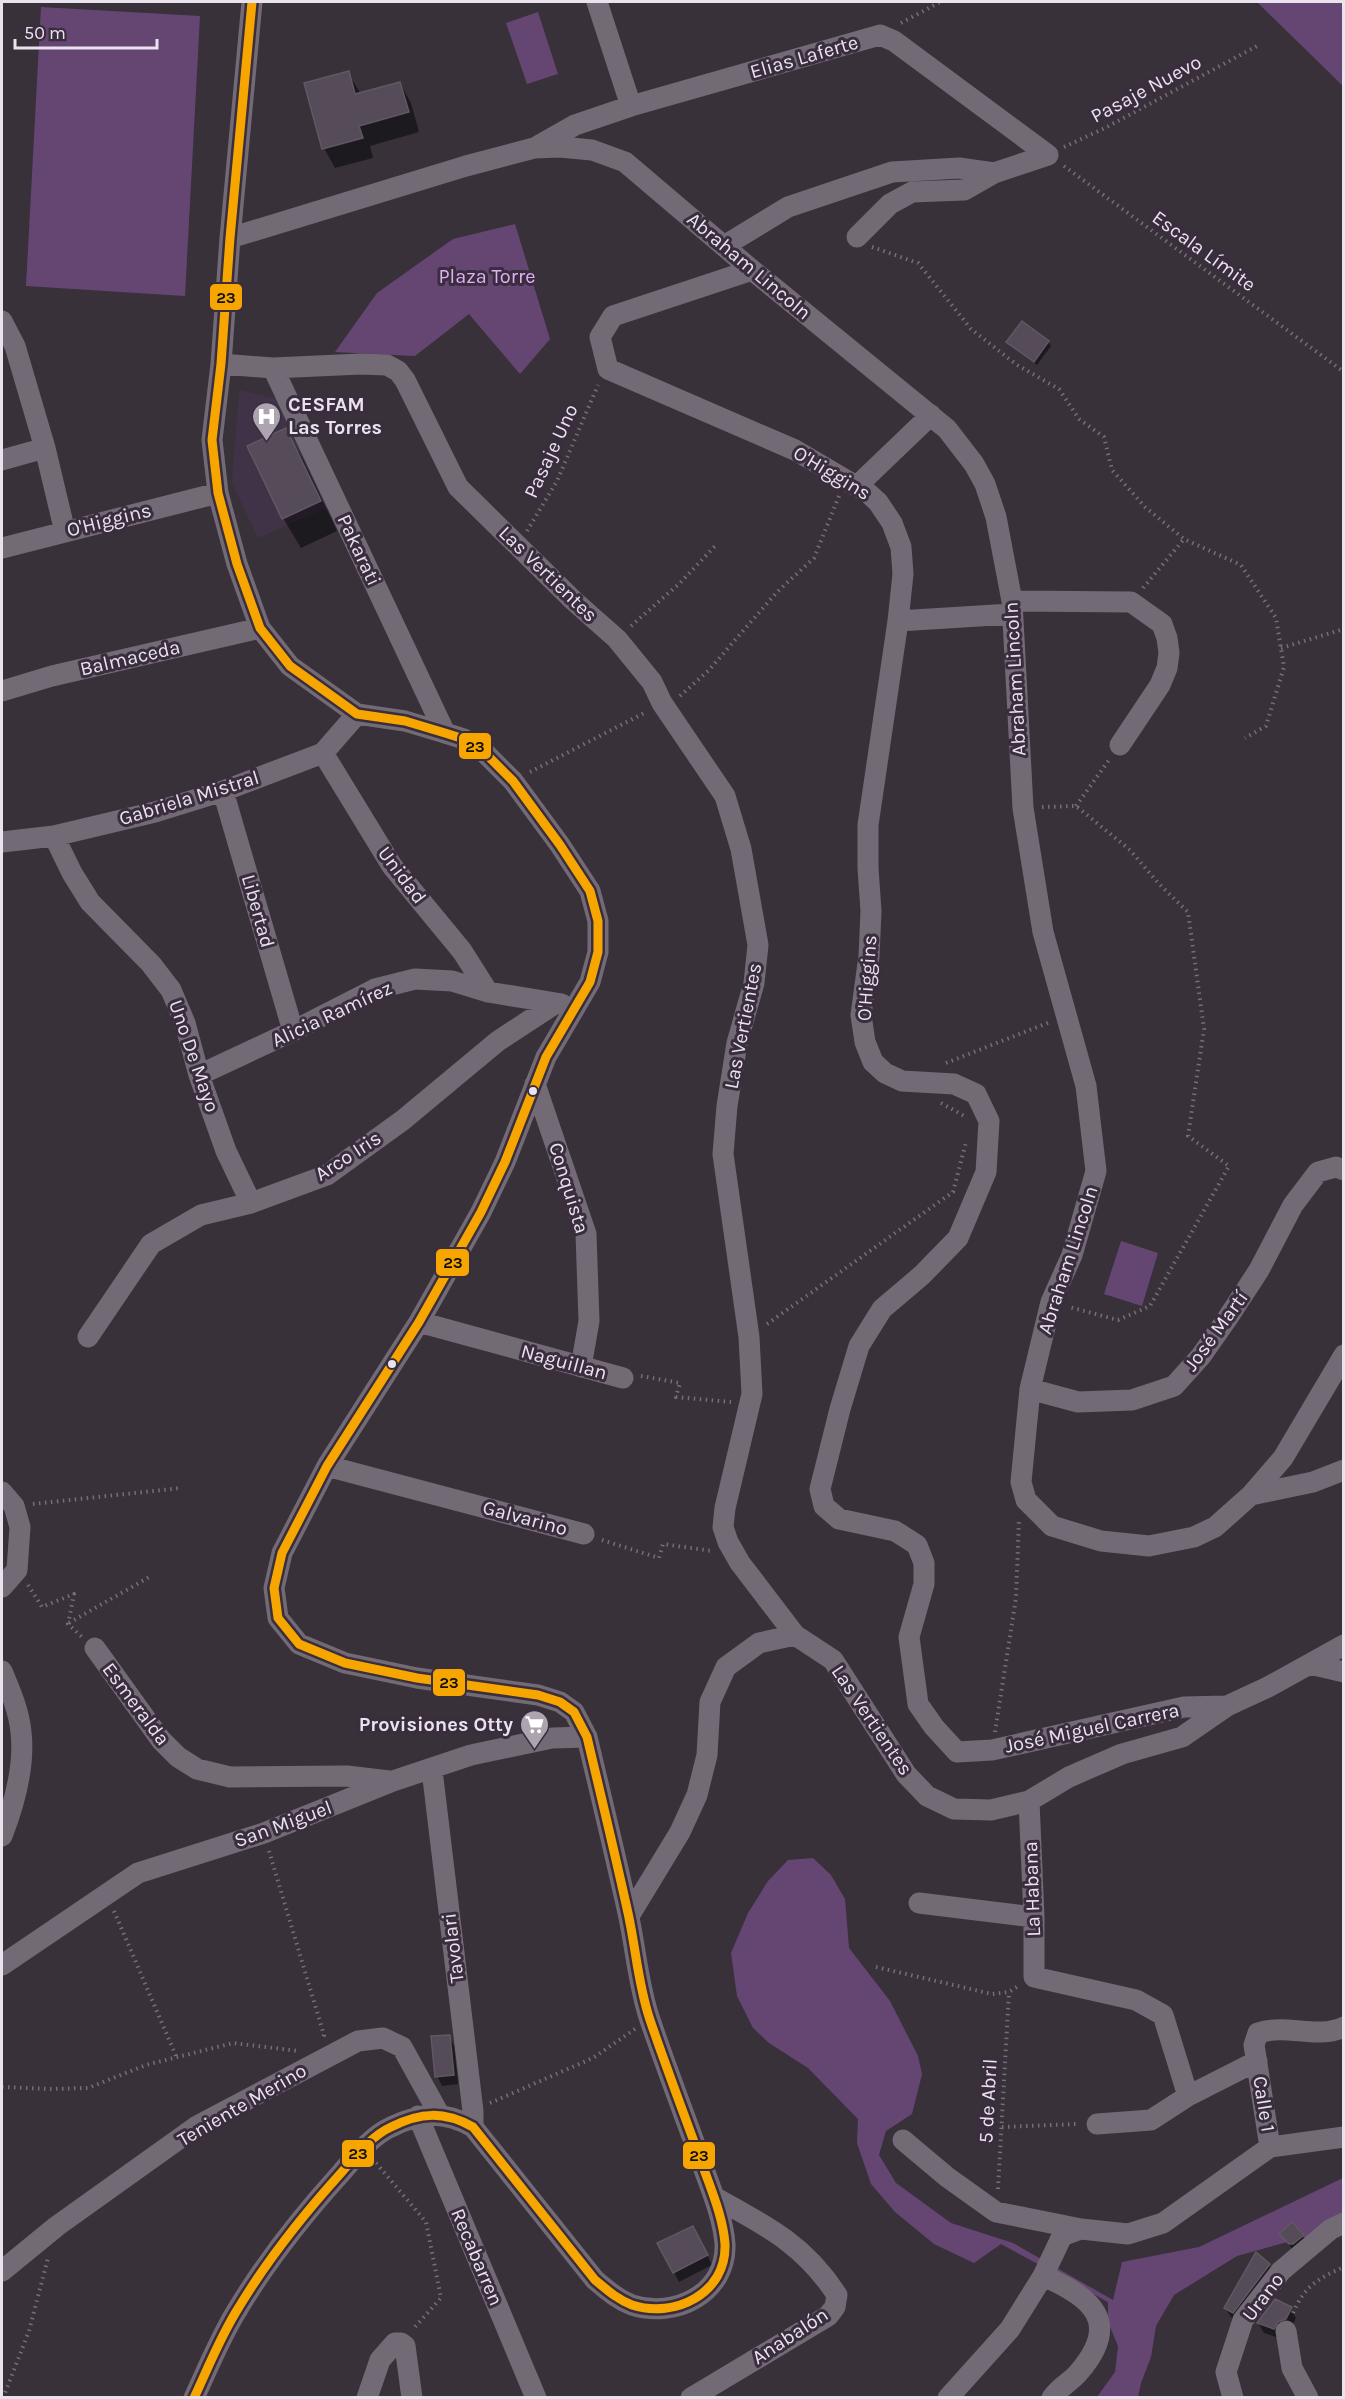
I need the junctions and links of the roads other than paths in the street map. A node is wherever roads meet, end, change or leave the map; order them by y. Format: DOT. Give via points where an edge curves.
graph roads {
  1 [pos="252,2"];
  2 [pos="597,2"];
  3 [pos="631,106"];
  4 [pos="534,148"];
  5 [pos="994,173"];
  6 [pos="856,237"];
  7 [pos="230,238"];
  8 [pos="724,246"];
  9 [pos="752,270"];
  10 [pos="2,321"];
  11 [pos="221,364"];
  12 [pos="273,368"];
  13 [pos="931,415"];
  14 [pos="45,448"];
  15 [pos="2,460"];
  16 [pos="852,482"];
  17 [pos="218,493"];
  18 [pos="64,532"];
  19 [pos="2,548"];
  20 [pos="1011,607"];
  21 [pos="898,621"];
  22 [pos="260,628"];
  23 [pos="2,691"];
  24 [pos="357,714"];
  25 [pos="446,733"];
  26 [pos="1120,746"];
  27 [pos="323,753"];
  28 [pos="223,791"];
  29 [pos="54,836"];
  30 [pos="2,842"];
  31 [pos="488,992"];
  32 [pos="566,1005"];
  33 [pos="294,1031"];
  34 [pos="199,1075"];
  35 [pos="535,1084"];
  36 [pos="1344,1170"];
  37 [pos="251,1203"];
  38 [pos="419,1322"];
  39 [pos="88,1337"];
  40 [pos="1344,1355"];
  41 [pos="581,1367"];
  42 [pos="623,1378"];
  43 [pos="1030,1389"];
  44 [pos="327,1466"];
  45 [pos="1344,1470"];
  46 [pos="1251,1495"];
  47 [pos="8,1499"];
  48 [pos="584,1534"];
  49 [pos="2,1587"];
  50 [pos="795,1635"];
  51 [pos="1344,1645"];
  52 [pos="94,1648"];
  53 [pos="1310,1664"];
  54 [pos="2,1671"];
  55 [pos="1344,1672"];
  56 [pos="1227,1706"];
  57 [pos="587,1737"];
  58 [pos="957,1752"];
  59 [pos="432,1770"];
  60 [pos="393,1781"];
  61 [pos="1029,1802"];
  62 [pos="2,1836"];
  63 [pos="919,1903"];
  64 [pos="629,1916"];
  65 [pos="1034,1917"];
  66 [pos="2,1965"];
  67 [pos="1344,2027"];
  68 [pos="1257,2061"];
  69 [pos="1188,2096"];
  70 [pos="439,2114"];
  71 [pos="418,2116"];
  72 [pos="473,2119"];
  73 [pos="1097,2124"];
  74 [pos="1344,2137"];
  75 [pos="903,2139"];
  76 [pos="1270,2147"];
  77 [pos="714,2197"];
  78 [pos="1344,2223"];
  79 [pos="1081,2229"];
  80 [pos="2,2271"];
  81 [pos="1043,2276"];
  82 [pos="1286,2331"];
  83 [pos="194,2397"];
  84 [pos="367,2397"];
  85 [pos="412,2397"];
  86 [pos="536,2397"];
  87 [pos="691,2397"];
  88 [pos="948,2397"];
  89 [pos="1052,2397"];
  90 [pos="1233,2397"];
  91 [pos="1308,2397"];
  1 -- 7 [label="street"];
  2 -- 3 [label="street"];
  3 -- 4 [label="street, Elias Laferte" via="575,125"];
  3 -- 5 [label="street, Elias Laferte" via="880,35 894,41 1048,155"];
  4 -- 7 [label="street, Abraham Lincoln"];
  4 -- 8 [label="street, Abraham Lincoln" via="592,150 625,162"];
  5 -- 6 [label="street" via="964,190 912,192 890,204"];
  5 -- 8 [label="street" via="959,168 892,172 788,207"];
  7 -- 11 [label="street"];
  8 -- 9 [label="street, Abraham Lincoln"];
  9 -- 13 [label="street, Abraham Lincoln"];
  9 -- 16 [label="street, O'Higgins" via="613,316 600,337 608,369 795,450"];
  10 -- 14 [label="street" via="15,346"];
  11 -- 12 [label="street, Las Vertientes"];
  11 -- 17 [label="street" via="212,440"];
  12 -- 25 [label="street, Pakarati"];
  12 -- 50 [label="street, Las Vertientes" via="361,364 387,365 398,371 458,487 617,639 652,682 662,704 725,796 741,849 759,945 754,982 737,1043 723,1155 749,1336 752,1394 723,1527 740,1563"];
  13 -- 16 [label="street"];
  13 -- 20 [label="street, Abraham Lincoln" via="962,446 985,484 996,516"];
  14 -- 15 [label="street"];
  14 -- 18 [label="street"];
  16 -- 21 [label="street, O'Higgins" via="886,512 899,541 903,574"];
  17 -- 18 [label="street, O'Higgins"];
  17 -- 22 [label="street"];
  18 -- 19 [label="street, O'Higgins"];
  20 -- 21 [label="street"];
  20 -- 26 [label="street" via="1131,602 1162,624 1169,653 1167,668"];
  20 -- 43 [label="street, Abraham Lincoln" via="1023,808 1043,932 1086,1086 1096,1171 1072,1255 1051,1302"];
  21 -- 58 [label="street, O'Higgins" via="868,825 871,911 861,1015 865,1042 873,1062 902,1081 954,1084 976,1094 989,1121 986,1172 958,1238 882,1309 859,1346 819,1489 824,1506 839,1519 895,1531 916,1545 924,1563 924,1584 909,1637 918,1704"];
  22 -- 23 [label="street, Balmaceda"];
  22 -- 24 [label="street" via="290,666"];
  24 -- 25 [label="street" via="405,721"];
  24 -- 27 [label="street, Gabriela Mistral"];
  25 -- 32 [label="street" via="484,752 513,781 590,891 598,921 598,952 590,982"];
  27 -- 28 [label="street, Gabriela Mistral"];
  27 -- 31 [label="street, Unidad" via="392,866 462,951"];
  28 -- 29 [label="street, Gabriela Mistral"];
  28 -- 33 [label="street, Libertad"];
  29 -- 30 [label="street, Gabriela Mistral"];
  29 -- 34 [label="street, Uno De Mayo" via="90,902 171,990"];
  31 -- 32 [label="street, Alicia Ramírez"];
  31 -- 33 [label="street, Alicia Ramírez" via="452,981 415,979 375,990"];
  32 -- 35 [label="street"];
  32 -- 37 [label="street, Arco Iris" via="498,1041 403,1120 327,1175"];
  33 -- 34 [label="street, Alicia Ramírez"];
  34 -- 37 [label="street, Uno De Mayo" via="226,1151"];
  35 -- 38 [label="street" via="501,1173"];
  35 -- 41 [label="street, Conquista" via="586,1234 589,1322"];
  36 -- 43 [label="street, José Martí" via="1336,1167 1317,1172 1293,1205 1259,1270 1227,1319 1174,1386 1132,1400 1078,1402"];
  37 -- 39 [label="street, Arco Iris" via="201,1215 151,1244"];
  38 -- 41 [label="street, Naguillan"];
  38 -- 44 [label="street"];
  40 -- 46 [label="street" via="1283,1458"];
  41 -- 42 [label="street, Naguillan"];
  43 -- 46 [label="street, Abraham Lincoln" via="1021,1482 1026,1500 1052,1526 1101,1541 1149,1546 1194,1537 1215,1527"];
  44 -- 48 [label="street, Galvarino"];
  44 -- 57 [label="street" via="282,1553 274,1588 278,1618 299,1644 345,1663 560,1702 574,1712"];
  45 -- 46 [label="street" via="1313,1482"];
  47 -- 49 [label="street" via="20,1527 17,1570"];
  50 -- 61 [label="street, Las Vertientes" via="833,1660 906,1774 927,1796 954,1809 991,1810"];
  50 -- 64 [label="street" via="759,1642 726,1666 710,1702 707,1755 697,1795 680,1832"];
  51 -- 53 [label="street, José Miguel Carrera"];
  52 -- 60 [label="street, Esmeralda" via="161,1740 197,1769 230,1777 347,1776"];
  53 -- 55 [label="street"];
  53 -- 56 [label="street, José Miguel Carrera"];
  54 -- 62 [label="street" via="16,1706 21,1757 13,1808"];
  56 -- 58 [label="street, José Miguel Carrera" via="1184,1707 992,1750"];
  56 -- 61 [label="street, José Miguel Carrera" via="1182,1737 1122,1754 1069,1777"];
  57 -- 59 [label="street, San Miguel" via="520,1744 471,1755"];
  57 -- 64 [label="street"];
  59 -- 60 [label="street, San Miguel"];
  59 -- 72 [label="street, Tavolari"];
  60 -- 66 [label="street, San Miguel" via="264,1833 138,1873"];
  61 -- 65 [label="street, La Habana"];
  63 -- 65 [label="street"];
  64 -- 77 [label="street" via="649,2019"];
  65 -- 69 [label="street, La Habana" via="1034,1977 1136,2000 1163,2015"];
  67 -- 68 [label="street, Calle 1" via="1331,2033 1272,2029 1258,2033 1254,2045"];
  68 -- 69 [label="street"];
  68 -- 76 [label="street, Calle 1"];
  69 -- 73 [label="street" via="1151,2120"];
  70 -- 71 [label="street"];
  70 -- 72 [label="street"];
  70 -- 80 [label="street, Teniente Merino" via="402,2047 383,2038 358,2041 324,2055 197,2126 57,2226"];
  71 -- 83 [label="street" via="389,2127 364,2148 304,2214 238,2308"];
  71 -- 86 [label="street, Recabarren"];
  72 -- 77 [label="street" via="595,2280 615,2297 633,2305 671,2308 689,2303 716,2281 725,2243"];
  74 -- 76 [label="street"];
  75 -- 79 [label="street" via="996,2212"];
  76 -- 79 [label="street" via="1163,2223 1128,2234"];
  77 -- 87 [label="street, Anabalón" via="777,2232 803,2253 837,2295 828,2316"];
  78 -- 90 [label="street, Urano" via="1331,2229 1281,2271 1243,2320 1226,2372"];
  79 -- 81 [label="street" via="1062,2236"];
  81 -- 88 [label="street" via="1010,2329"];
  81 -- 89 [label="street" via="1071,2288 1090,2304 1099,2320 1100,2338 1092,2356"];
  82 -- 91 [label="street" via="1292,2368"];
  84 -- 85 [label="street" via="380,2360 395,2343 405,2346"];
}
